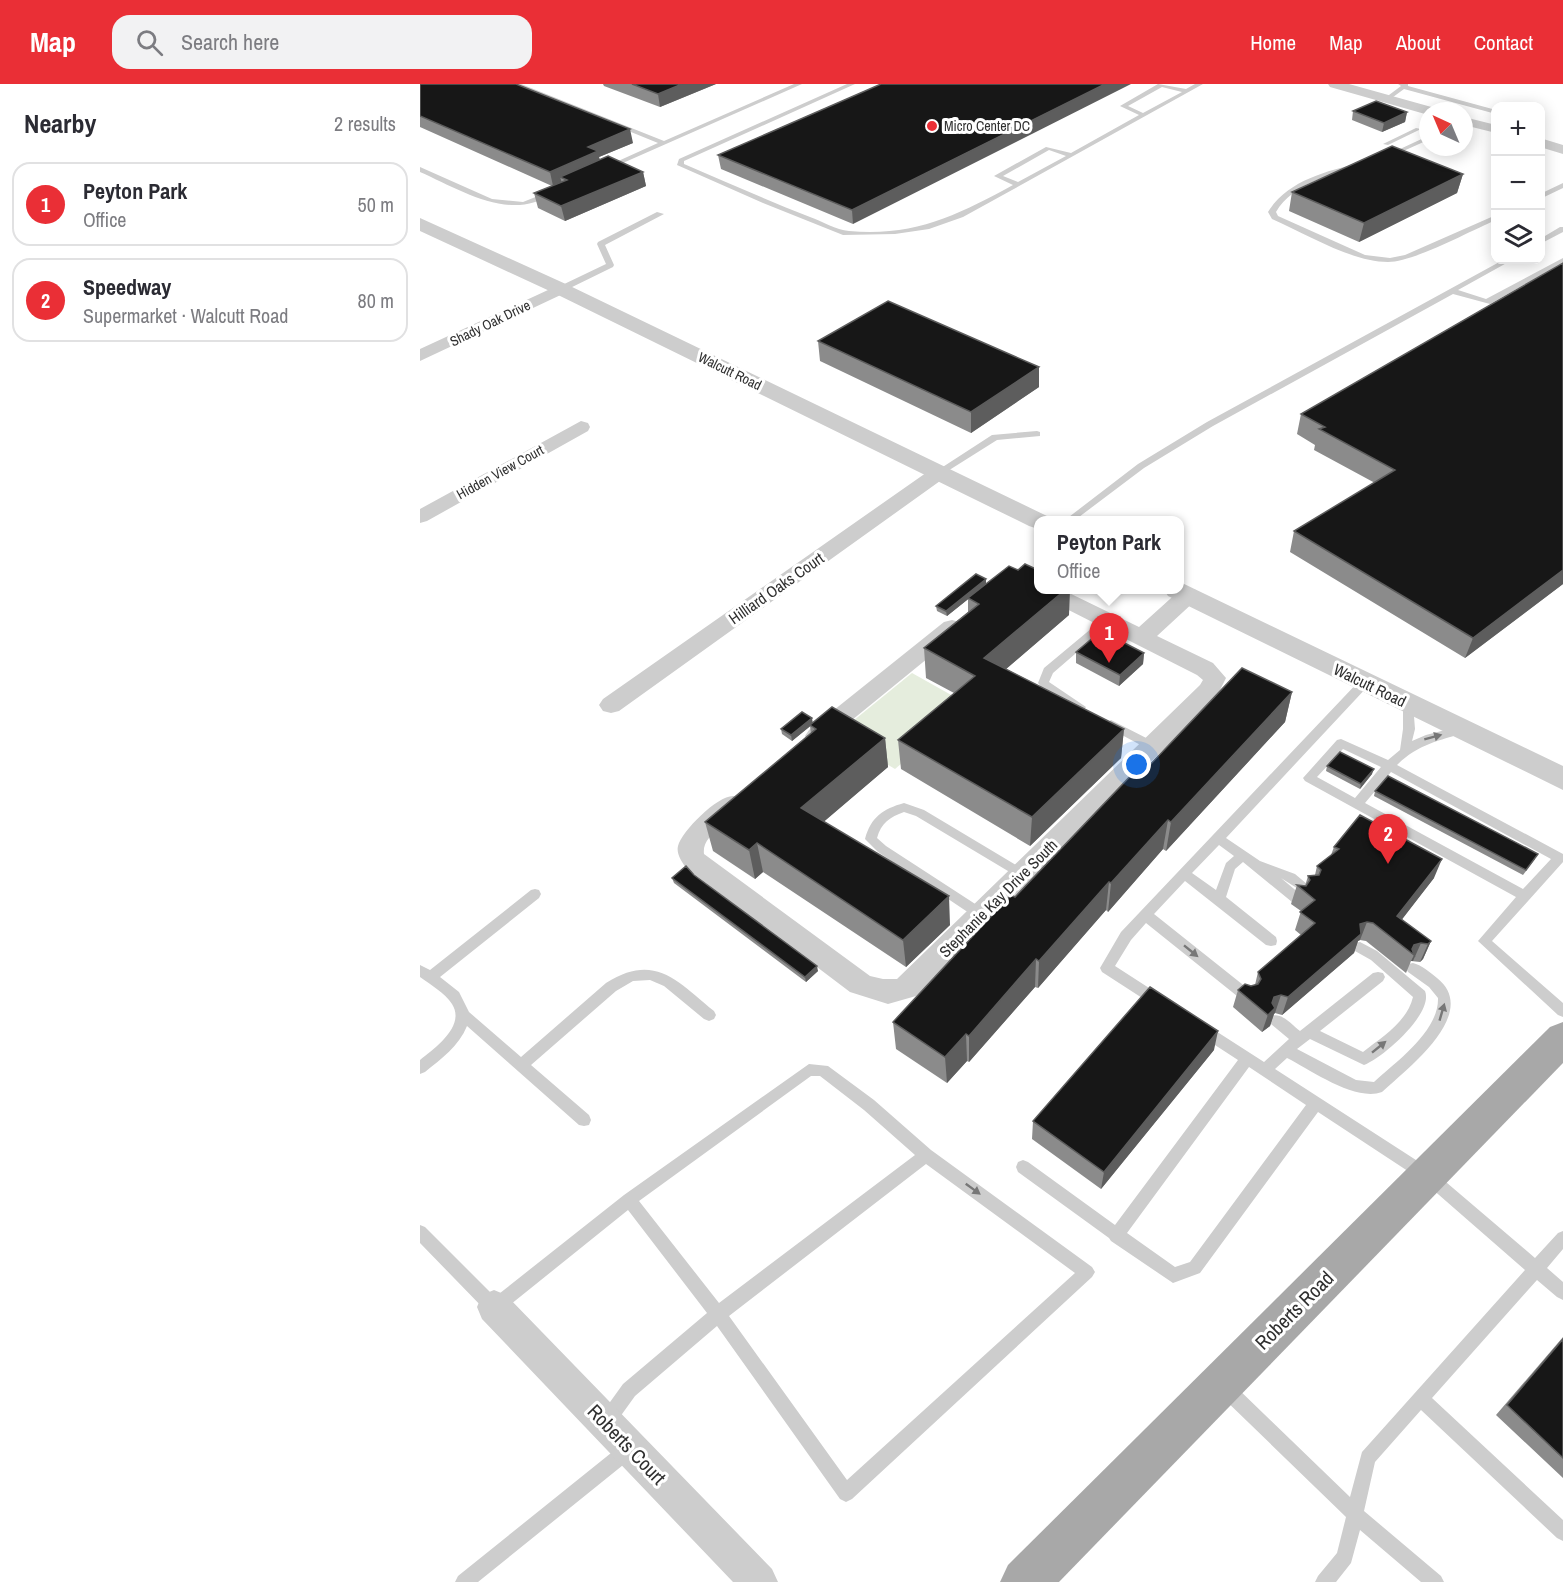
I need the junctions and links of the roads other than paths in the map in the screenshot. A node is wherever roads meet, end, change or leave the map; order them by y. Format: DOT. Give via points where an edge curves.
graph roads {
  1 [pos="516,84"];
  2 [pos="799,84"];
  3 [pos="852,84"];
  4 [pos="1200,84"];
  5 [pos="1335,84"];
  6 [pos="1403,85"];
  7 [pos="1187,91"];
  8 [pos="1387,99"];
  9 [pos="1419,108"];
  10 [pos="1491,111"];
  11 [pos="1143,115"];
  12 [pos="1473,123"];
  13 [pos="1491,128"];
  14 [pos="1418,129"];
  15 [pos="1419,142"];
  16 [pos="664,143"];
  17 [pos="1545,144"];
  18 [pos="1404,150"];
  19 [pos="1563,150"];
  20 [pos="1071,155"];
  21 [pos="1377,160"];
  22 [pos="1368,163"];
  23 [pos="420,169"];
  24 [pos="600,171"];
  25 [pos="1018,184"];
  26 [pos="1563,185"];
  27 [pos="556,190"];
  28 [pos="1545,194"];
  29 [pos="660,214"];
  30 [pos="1491,219"];
  31 [pos="422,227"];
  32 [pos="1563,229"];
  33 [pos="1545,239"];
  34 [pos="1563,261"];
  35 [pos="1501,264"];
  36 [pos="561,289"];
  37 [pos="1452,291"];
  38 [pos="420,357"];
  39 [pos="581,427"];
  40 [pos="1037,435"];
  41 [pos="940,472"];
  42 [pos="1075,516"];
  43 [pos="420,517"];
  44 [pos="1034,518"];
  45 [pos="1184,592"];
  46 [pos="1055,594"];
  47 [pos="1181,594"];
  48 [pos="968,614"];
  49 [pos="1108,620"];
  50 [pos="1142,637"];
  51 [pos="1365,682"];
  52 [pos="1408,704"];
  53 [pos="611,705"];
  54 [pos="1463,730"];
  55 [pos="1152,746"];
  56 [pos="803,748"];
  57 [pos="1405,750"];
  58 [pos="1389,766"];
  59 [pos="1563,779"];
  60 [pos="748,793"];
  61 [pos="1357,804"];
  62 [pos="1218,838"];
  63 [pos="1248,858"];
  64 [pos="1022,874"];
  65 [pos="1184,874"];
  66 [pos="1307,889"];
  67 [pos="535,894"];
  68 [pos="1525,896"];
  69 [pos="1296,898"];
  70 [pos="1219,899"];
  71 [pos="982,915"];
  72 [pos="1146,915"];
  73 [pos="1271,941"];
  74 [pos="1360,947"];
  75 [pos="1413,968"];
  76 [pos="425,974"];
  77 [pos="1378,976"];
  78 [pos="1247,996"];
  79 [pos="1173,1010"];
  80 [pos="1563,1011"];
  81 [pos="462,1014"];
  82 [pos="709,1015"];
  83 [pos="1276,1020"];
  84 [pos="1191,1023"];
  85 [pos="1304,1036"];
  86 [pos="1563,1038"];
  87 [pos="1286,1050"];
  88 [pos="1248,1059"];
  89 [pos="521,1065"];
  90 [pos="420,1068"];
  91 [pos="1264,1071"];
  92 [pos="1316,1103"];
  93 [pos="584,1120"];
  94 [pos="926,1155"];
  95 [pos="1023,1167"];
  96 [pos="1428,1176"];
  97 [pos="629,1200"];
  98 [pos="420,1232"];
  99 [pos="1116,1236"];
  100 [pos="1563,1238"];
  101 [pos="1536,1269"];
  102 [pos="1563,1292"];
  103 [pos="495,1307"];
  104 [pos="718,1314"];
  105 [pos="1221,1384"];
  106 [pos="1420,1398"];
  107 [pos="606,1422"];
  108 [pos="631,1448"];
  109 [pos="1354,1513"];
  110 [pos="1563,1532"];
  111 [pos="464,1582"];
  112 [pos="759,1582"];
  113 [pos="1025,1582"];
  114 [pos="1324,1582"];
  115 [pos="1435,1582"];
  1 -- 16 [label="lane"];
  2 -- 16 [label="lane"];
  3 -- 25 [label="lane" via="681,160 680,165 846,233 929,227"];
  4 -- 7 [label="lane"];
  5 -- 8 [label="street"];
  6 -- 8 [label="lane"];
  6 -- 10 [label="lane"];
  7 -- 11 [label="lane"];
  7 -- 11 [label="lane" via="1161,85 1123,106"];
  8 -- 9 [label="street"];
  11 -- 20 [label="lane"];
  12 -- 13 [label="street"];
  14 -- 18 [label="lane" via="1386,144"];
  15 -- 18 [label="lane"];
  16 -- 24 [label="lane"];
  17 -- 19 [label="street"];
  18 -- 21 [label="lane"];
  20 -- 25 [label="lane"];
  20 -- 25 [label="lane" via="1048,148 997,176"];
  22 -- 30 [label="lane" via="1316,177 1275,204 1272,212 1275,217 1363,257 1390,260 1407,257"];
  23 -- 27 [label="lane" via="490,201 524,204"];
  26 -- 28 [label="lane"];
  29 -- 36 [label="lane" via="601,244 609,265"];
  31 -- 36 [label="street, Walcutt Road"];
  32 -- 33 [label="lane"];
  34 -- 37 [label="lane" via="1487,302"];
  35 -- 37 [label="lane"];
  36 -- 38 [label="street, Shady Oak Drive"];
  36 -- 41 [label="street, Walcutt Road"];
  37 -- 42 [label="lane" via="1210,424 1138,467"];
  39 -- 43 [label="street, Hidden View Court"];
  40 -- 41 [label="lane" via="995,437"];
  41 -- 44 [label="street, Walcutt Road"];
  41 -- 53 [label="street, Hilliard Oaks Court"];
  45 -- 51 [label="street, Walcutt Road"];
  46 -- 49 [label="street"];
  47 -- 50 [label="street"];
  48 -- 56 [label="street"];
  49 -- 50 [label="street"];
  49 -- 55 [label="lane" via="1048,671 1043,682 1053,692"];
  50 -- 55 [label="street, Stephanie Kay Drive South" via="1215,678 1209,690"];
  51 -- 52 [label="street, Walcutt Road"];
  51 -- 62 [label="lane"];
  52 -- 54 [label="street, Walcutt Road"];
  52 -- 57 [label="lane"];
  57 -- 54 [label="lane, one-way" via="1426,737"];
  54 -- 59 [label="street, Walcutt Road"];
  55 -- 64 [label="street, Stephanie Kay Drive South"];
  57 -- 58 [label="lane"];
  58 -- 61 [label="lane"];
  58 -- 61 [label="lane" via="1341,742 1309,778"];
  58 -- 68 [label="lane" via="1559,858"];
  60 -- 71 [label="street, Stephanie Kay Drive South" via="702,830 692,842 693,859 860,984 882,993 906,988"];
  61 -- 68 [label="lane"];
  62 -- 63 [label="lane"];
  62 -- 65 [label="lane"];
  63 -- 66 [label="lane" via="1291,877"];
  63 -- 69 [label="lane"];
  63 -- 70 [label="lane" via="1230,866"];
  64 -- 71 [label="street, Stephanie Kay Drive South"];
  64 -- 71 [label="lane" via="920,813 904,807 880,817 870,839"];
  65 -- 70 [label="lane"];
  65 -- 72 [label="lane"];
  67 -- 76 [label="lane"];
  68 -- 80 [label="lane" via="1484,941"];
  70 -- 73 [label="lane"];
  72 -- 78 [label="lane, one-way"];
  72 -- 79 [label="lane" via="1126,936 1107,968"];
  85 -- 74 [label="lane, one-way" via="1364,1059 1400,1030 1419,1005 1420,995"];
  87 -- 75 [label="lane, one-way" via="1354,1086 1377,1088 1436,1032 1445,1003 1441,990"];
  76 -- 81 [label="lane" via="458,1000"];
  77 -- 85 [label="lane"];
  81 -- 89 [label="lane"];
  81 -- 90 [label="lane" via="452,1042"];
  82 -- 89 [label="lane" via="657,977 642,974 626,978"];
  83 -- 85 [label="lane"];
  84 -- 88 [label="lane"];
  85 -- 87 [label="lane"];
  86 -- 96 [label="main road, Roberts Road"];
  87 -- 91 [label="lane"];
  88 -- 91 [label="lane"];
  88 -- 99 [label="lane"];
  89 -- 93 [label="lane"];
  91 -- 92 [label="lane"];
  92 -- 96 [label="lane"];
  92 -- 99 [label="lane" via="1195,1268 1173,1275"];
  94 -- 97 [label="lane" via="823,1070 809,1070"];
  94 -- 104 [label="lane"];
  94 -- 104 [label="lane, one-way" via="1087,1272 846,1493"];
  95 -- 99 [label="lane"];
  96 -- 101 [label="lane"];
  96 -- 105 [label="main road, Roberts Road"];
  97 -- 103 [label="lane"];
  97 -- 104 [label="lane"];
  98 -- 103 [label="lane"];
  100 -- 101 [label="lane"];
  101 -- 102 [label="lane"];
  101 -- 106 [label="lane"];
  103 -- 107 [label="street, Roberts Court"];
  104 -- 107 [label="lane" via="629,1390"];
  105 -- 109 [label="lane"];
  105 -- 113 [label="main road, Roberts Road"];
  106 -- 109 [label="lane" via="1368,1458"];
  106 -- 110 [label="lane"];
  107 -- 108 [label="street, Roberts Court"];
  108 -- 111 [label="lane"];
  108 -- 112 [label="street, Roberts Court"];
  109 -- 114 [label="lane" via="1345,1557"];
  109 -- 115 [label="lane"];
}
